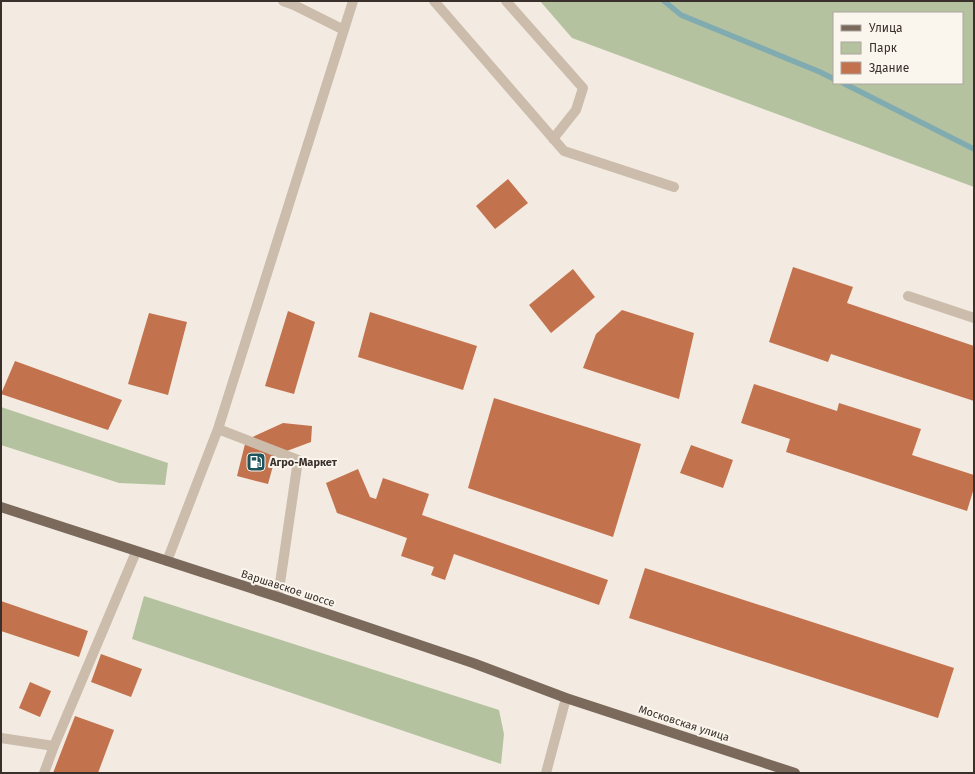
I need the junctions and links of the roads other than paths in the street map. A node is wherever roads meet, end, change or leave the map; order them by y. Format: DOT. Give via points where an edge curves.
graph roads {
  1 [pos="283,1"];
  2 [pos="353,1"];
  3 [pos="434,1"];
  4 [pos="506,1"];
  5 [pos="344,30"];
  6 [pos="553,138"];
  7 [pos="674,187"];
  8 [pos="908,296"];
  9 [pos="974,318"];
  10 [pos="218,429"];
  11 [pos="1,506"];
  12 [pos="136,552"];
  13 [pos="167,561"];
  14 [pos="278,597"];
  15 [pos="566,698"];
  16 [pos="1,738"];
  17 [pos="54,746"];
  18 [pos="44,773"];
  19 [pos="546,773"];
  20 [pos="795,773"];
  1 -- 5 [label="street"];
  2 -- 5 [label="street"];
  3 -- 6 [label="street"];
  4 -- 6 [label="street" via="583,88 576,110"];
  5 -- 10 [label="street"];
  6 -- 7 [label="street" via="564,151"];
  8 -- 9 [label="street"];
  10 -- 13 [label="street"];
  10 -- 14 [label="street" via="298,460"];
  11 -- 12 [label="main road, Варшавское шоссе"];
  12 -- 13 [label="main road, Варшавское шоссе"];
  12 -- 17 [label="street"];
  13 -- 14 [label="main road, Варшавское шоссе"];
  14 -- 15 [label="main road, Варшавское шоссе" via="473,663"];
  15 -- 19 [label="street"];
  15 -- 20 [label="main road, Московская улица"];
  16 -- 17 [label="street"];
  17 -- 18 [label="street"];
}
